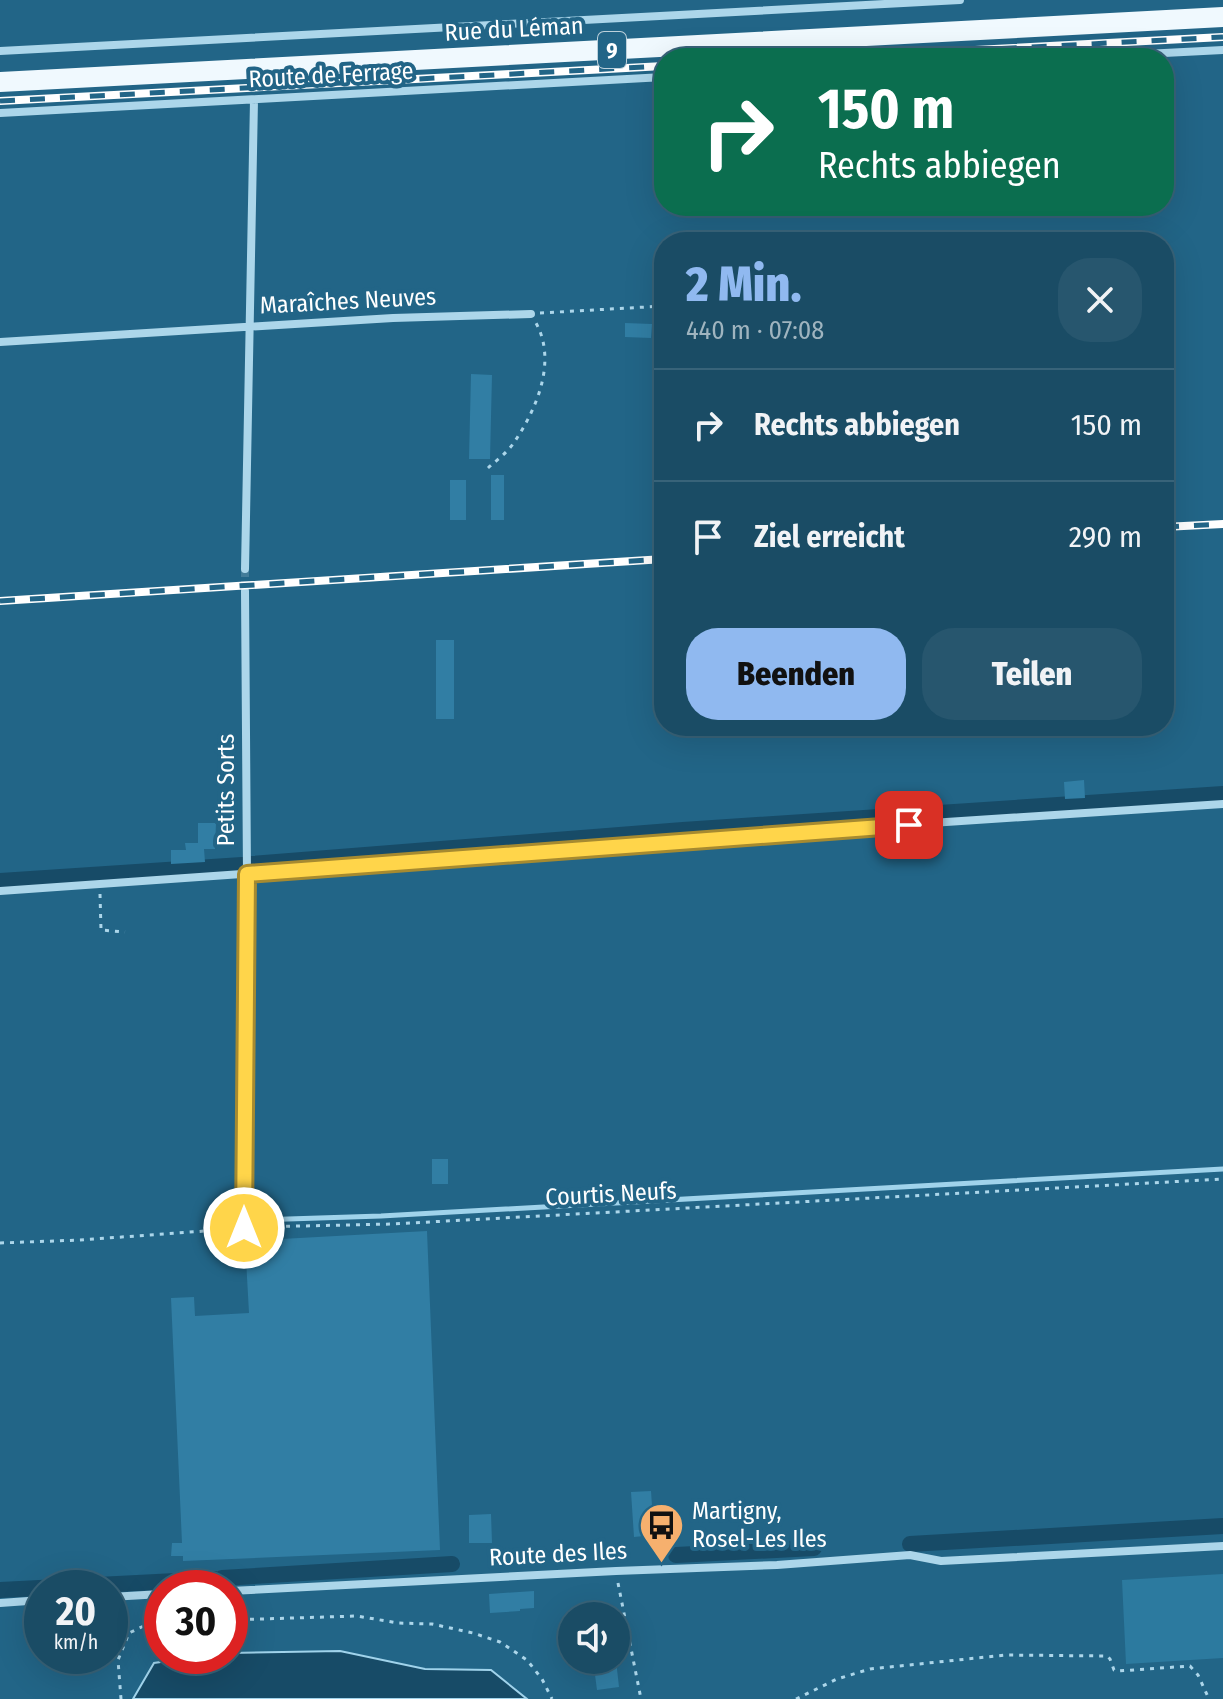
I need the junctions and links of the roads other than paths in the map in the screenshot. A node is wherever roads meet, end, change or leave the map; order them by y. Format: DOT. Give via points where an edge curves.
graph roads {
  1 [pos="960,0"];
  2 [pos="1223,17"];
  3 [pos="1223,50"];
  4 [pos="0,51"];
  5 [pos="1174,52"];
  6 [pos="654,78"];
  7 [pos="0,82"];
  8 [pos="254,100"];
  9 [pos="0,113"];
  10 [pos="531,314"];
  11 [pos="250,327"];
  12 [pos="0,342"];
  13 [pos="245,569"];
  14 [pos="245,591"];
  15 [pos="1223,804"];
  16 [pos="247,874"];
  17 [pos="0,891"];
  18 [pos="244,1228"];
  19 [pos="1223,1546"];
  20 [pos="248,1590"];
  21 [pos="24,1601"];
  22 [pos="0,1603"];
  1 -- 4 [label="street"];
  2 -- 7 [label="main road, Rue du Léman / 9"];
  3 -- 5 [label="street"];
  6 -- 8 [label="street, Route de Ferrage"];
  8 -- 9 [label="street, Route de Ferrage"];
  8 -- 11 [label="street, Maraîches Neuves"];
  10 -- 11 [label="street, Maraîches Neuves"];
  11 -- 12 [label="street"];
  11 -- 13 [label="street"];
  14 -- 16 [label="street, Petits Sorts"];
  15 -- 16 [label="street"];
  16 -- 17 [label="street"];
  16 -- 18 [label="street, Petits Sorts"];
  19 -- 20 [label="street, Route des Iles" via="941,1561 910,1555"];
  21 -- 22 [label="street"];
}
